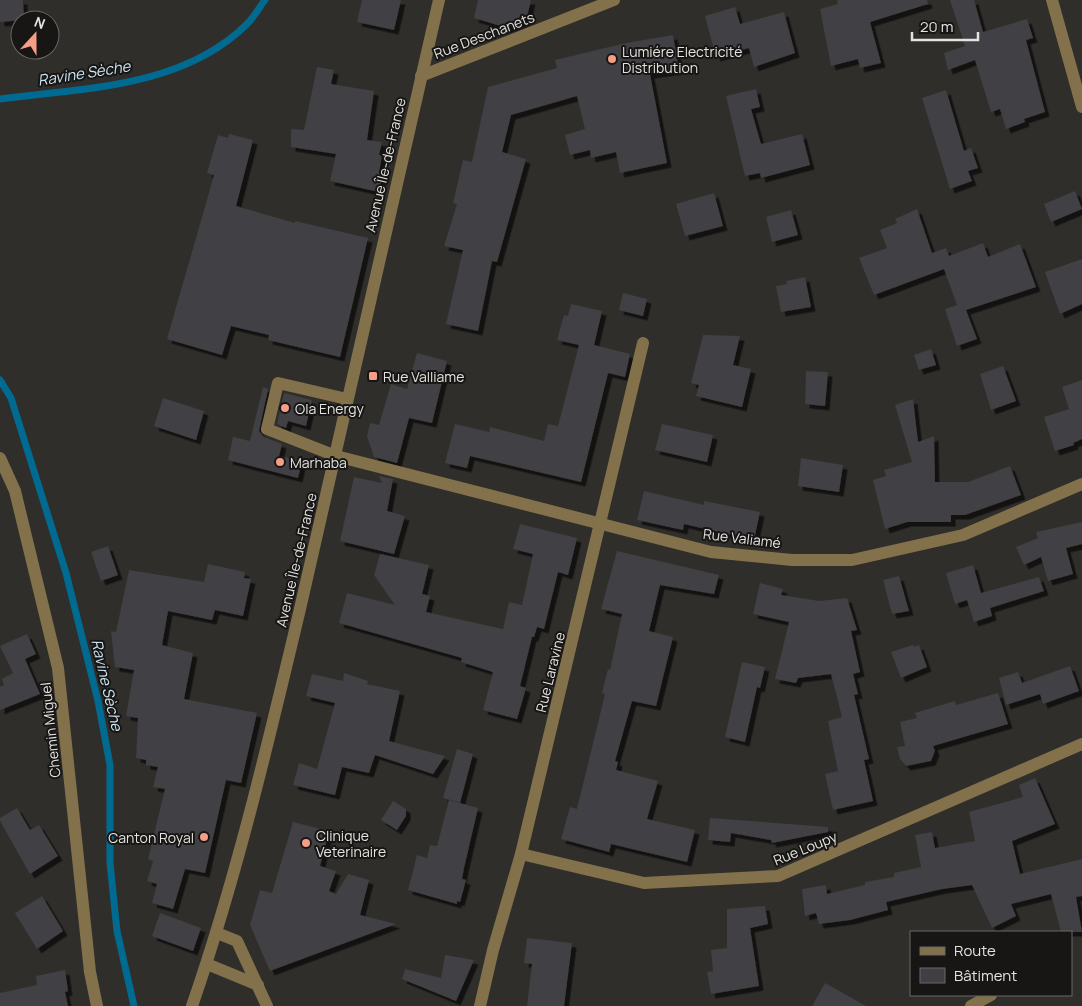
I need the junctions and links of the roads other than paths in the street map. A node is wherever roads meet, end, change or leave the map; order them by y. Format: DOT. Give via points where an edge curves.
graph roads {
  1 [pos="439,0"];
  2 [pos="614,0"];
  3 [pos="1052,0"];
  4 [pos="421,76"];
  5 [pos="1082,107"];
  6 [pos="643,344"];
  7 [pos="347,400"];
  8 [pos="336,456"];
  9 [pos="0,458"];
  10 [pos="1082,484"];
  11 [pos="601,522"];
  12 [pos="1082,744"];
  13 [pos="521,854"];
  14 [pos="217,932"];
  15 [pos="206,964"];
  16 [pos="258,985"];
  17 [pos="992,996"];
  18 [pos="97,1006"];
  19 [pos="192,1006"];
  20 [pos="267,1006"];
  21 [pos="480,1006"];
  22 [pos="971,1006"];
  1 -- 4 [label="street, Avenue Île-de-France"];
  2 -- 4 [label="street, Rue Deschanets"];
  3 -- 5 [label="street"];
  4 -- 7 [label="street, Avenue Île-de-France"];
  6 -- 11 [label="street, Rue Laravine"];
  7 -- 8 [label="street, Avenue Île-de-France"];
  7 -- 8 [label="street, Rue Valiamé" via="278,383 267,429"];
  8 -- 11 [label="street, Rue Valiamé"];
  8 -- 14 [label="street, Avenue Île-de-France" via="261,771"];
  9 -- 18 [label="street, Chemin Miguel" via="15,491 58,668 90,972"];
  10 -- 11 [label="street, Rue Valiamé" via="963,535 852,560 792,560 711,552"];
  11 -- 13 [label="street, Rue Laravine"];
  12 -- 13 [label="street, Rue Loupy" via="778,876 644,883"];
  13 -- 21 [label="street, Rue Laravine"];
  14 -- 15 [label="street, Avenue Île-de-France"];
  14 -- 16 [label="street" via="237,941"];
  15 -- 16 [label="street"];
  15 -- 19 [label="street, Avenue Île-de-France"];
  16 -- 20 [label="street"];
  17 -- 22 [label="street"];
}
